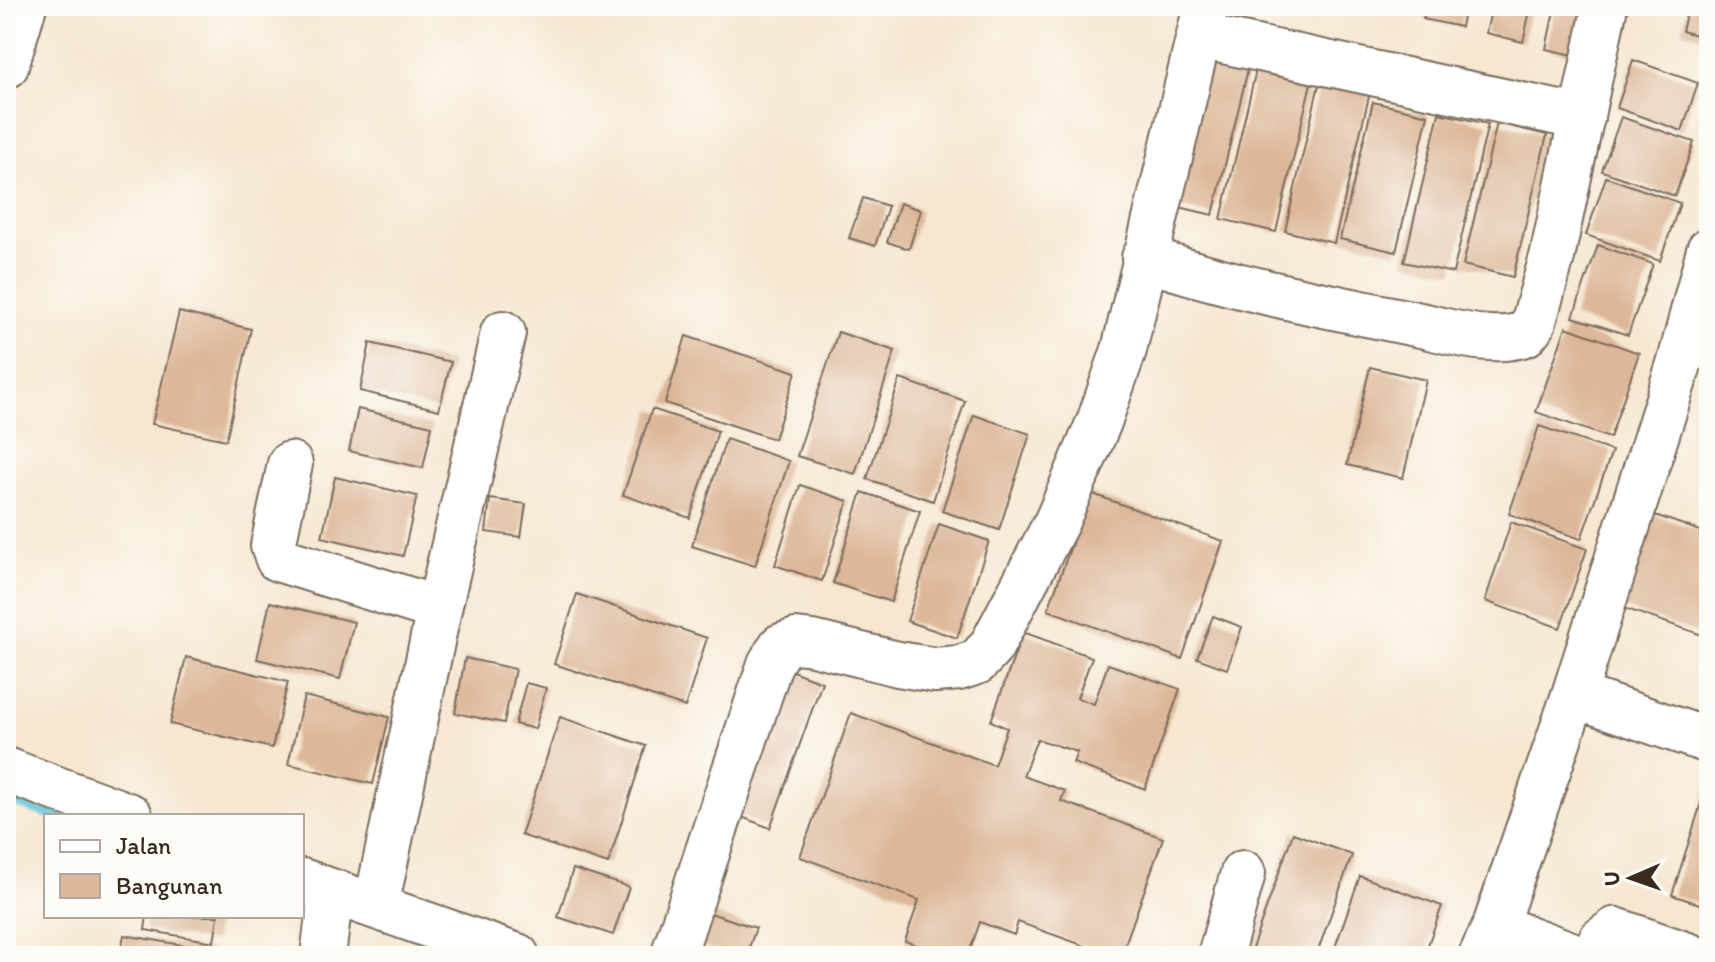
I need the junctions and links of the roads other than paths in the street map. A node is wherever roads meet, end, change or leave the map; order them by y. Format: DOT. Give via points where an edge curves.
graph roads {
  1 [pos="24,6"];
  2 [pos="1605,6"];
  3 [pos="1203,21"];
  4 [pos="6,66"];
  5 [pos="1582,118"];
  6 [pos="1709,250"];
  7 [pos="1144,258"];
  8 [pos="503,333"];
  9 [pos="1695,362"];
  10 [pos="290,464"];
  11 [pos="439,609"];
  12 [pos="1574,695"];
  13 [pos="1709,741"];
  14 [pos="6,770"];
  15 [pos="125,814"];
  16 [pos="1243,873"];
  17 [pos="317,886"];
  18 [pos="376,906"];
  19 [pos="430,941"];
  20 [pos="1488,941"];
  21 [pos="324,950"];
  22 [pos="517,956"];
  23 [pos="673,956"];
  24 [pos="1220,956"];
  25 [pos="1576,956"];
  26 [pos="1597,956"];
  27 [pos="1690,956"];
  1 -- 4 [label="street"];
  2 -- 5 [label="street"];
  3 -- 5 [label="street"];
  3 -- 7 [label="street"];
  5 -- 7 [label="street" via="1535,316 1525,334 1516,337 1480,337 1353,311"];
  6 -- 9 [label="street"];
  7 -- 23 [label="street" via="1124,350 1099,422 1057,521 991,647 977,662 935,670 813,643 781,646 770,664"];
  8 -- 11 [label="street"];
  9 -- 12 [label="street"];
  10 -- 11 [label="street" via="273,546 278,559"];
  11 -- 18 [label="street"];
  12 -- 13 [label="street"];
  12 -- 20 [label="street"];
  14 -- 15 [label="street"];
  16 -- 24 [label="street"];
  17 -- 18 [label="street"];
  17 -- 21 [label="street"];
  18 -- 19 [label="street"];
  19 -- 22 [label="street"];
  20 -- 25 [label="street"];
  26 -- 27 [label="street" via="1601,940 1615,930"];
}
